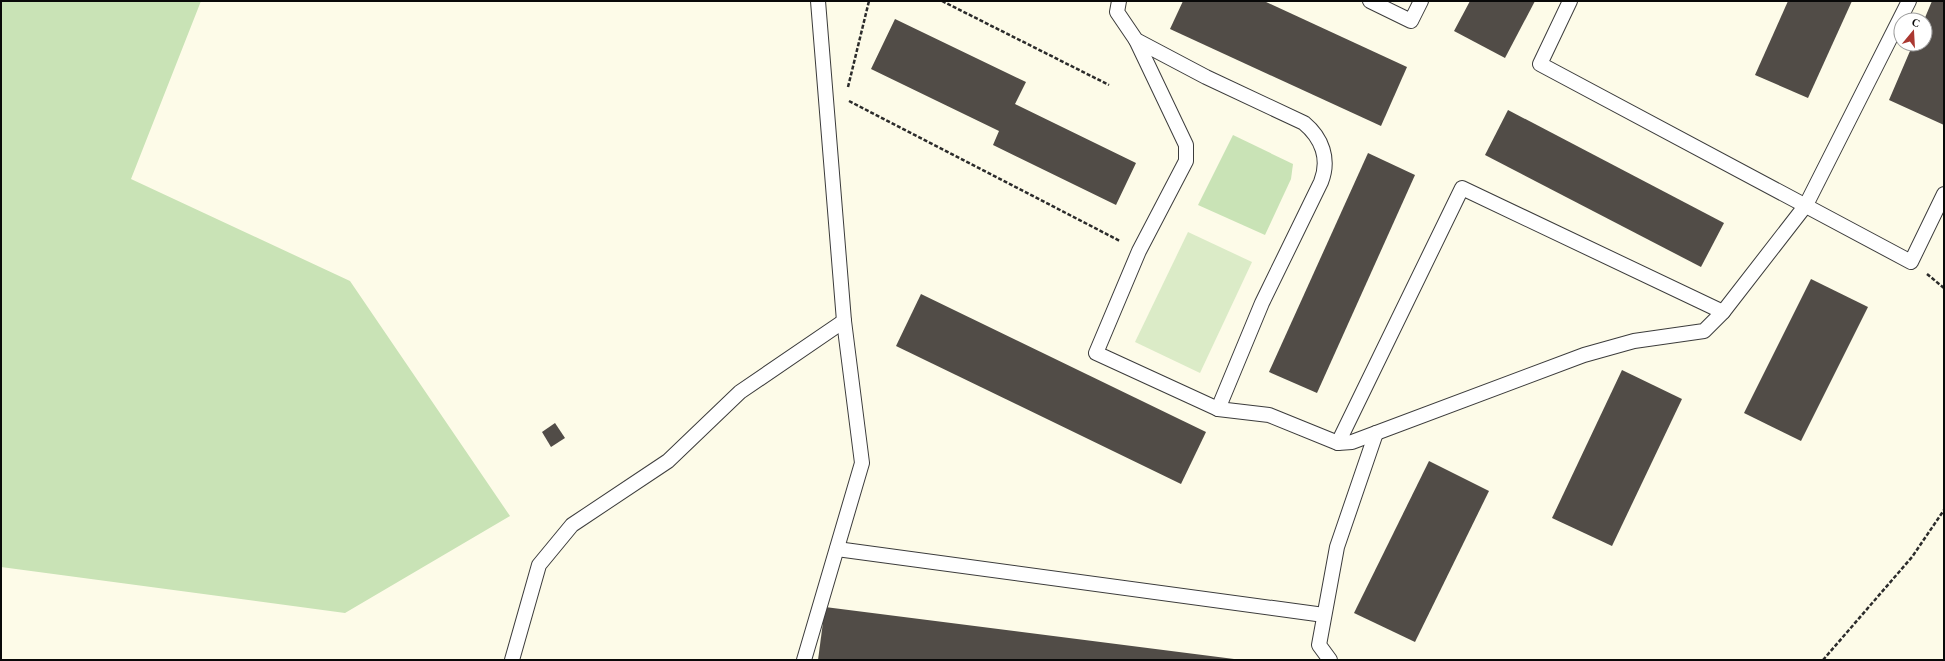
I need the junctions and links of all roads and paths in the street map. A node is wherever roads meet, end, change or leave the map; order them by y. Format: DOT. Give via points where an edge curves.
graph roads {
  1 [pos="818,1"];
  2 [pos="869,1"];
  3 [pos="942,1"];
  4 [pos="1119,1"];
  5 [pos="1370,1"];
  6 [pos="1421,1"];
  7 [pos="1570,1"];
  8 [pos="1909,1"];
  9 [pos="1136,40"];
  10 [pos="1109,85"];
  11 [pos="845,99"];
  12 [pos="827,101"];
  13 [pos="1944,194"];
  14 [pos="1806,204"];
  15 [pos="1139,251"];
  16 [pos="1723,312"];
  17 [pos="844,321"];
  18 [pos="1218,409"];
  19 [pos="1376,433"];
  20 [pos="1338,443"];
  21 [pos="1944,510"];
  22 [pos="837,549"];
  23 [pos="1324,615"];
  24 [pos="512,660"];
  25 [pos="804,660"];
  26 [pos="1330,660"];
  27 [pos="1823,660"];
  1 -- 12 [label="lane"];
  2 -- 11 [label="path"];
  3 -- 10 [label="path"];
  4 -- 9 [label="lane" via="1117,12"];
  5 -- 6 [label="lane" via="1411,21"];
  7 -- 14 [label="lane" via="1540,64"];
  8 -- 14 [label="lane"];
  9 -- 15 [label="lane" via="1186,145 1186,161"];
  9 -- 18 [label="lane" via="1206,77 1304,123 1321,144 1326,159 1321,182 1262,303"];
  11 -- 12 [label="path"];
  11 -- 15 [label="path"];
  12 -- 17 [label="lane"];
  13 -- 14 [label="lane" via="1911,262"];
  14 -- 16 [label="lane"];
  15 -- 18 [label="lane" via="1096,352"];
  16 -- 19 [label="lane" via="1704,331 1634,341 1584,355"];
  16 -- 20 [label="lane" via="1462,188"];
  17 -- 22 [label="lane" via="862,463"];
  17 -- 24 [label="lane" via="740,392 668,461 572,525 540,565"];
  18 -- 20 [label="lane" via="1269,415"];
  19 -- 20 [label="lane" via="1352,442"];
  19 -- 23 [label="lane" via="1337,547"];
  21 -- 27 [label="path" via="1912,556"];
  22 -- 23 [label="lane"];
  22 -- 25 [label="lane"];
  23 -- 26 [label="lane" via="1319,645"];
}
